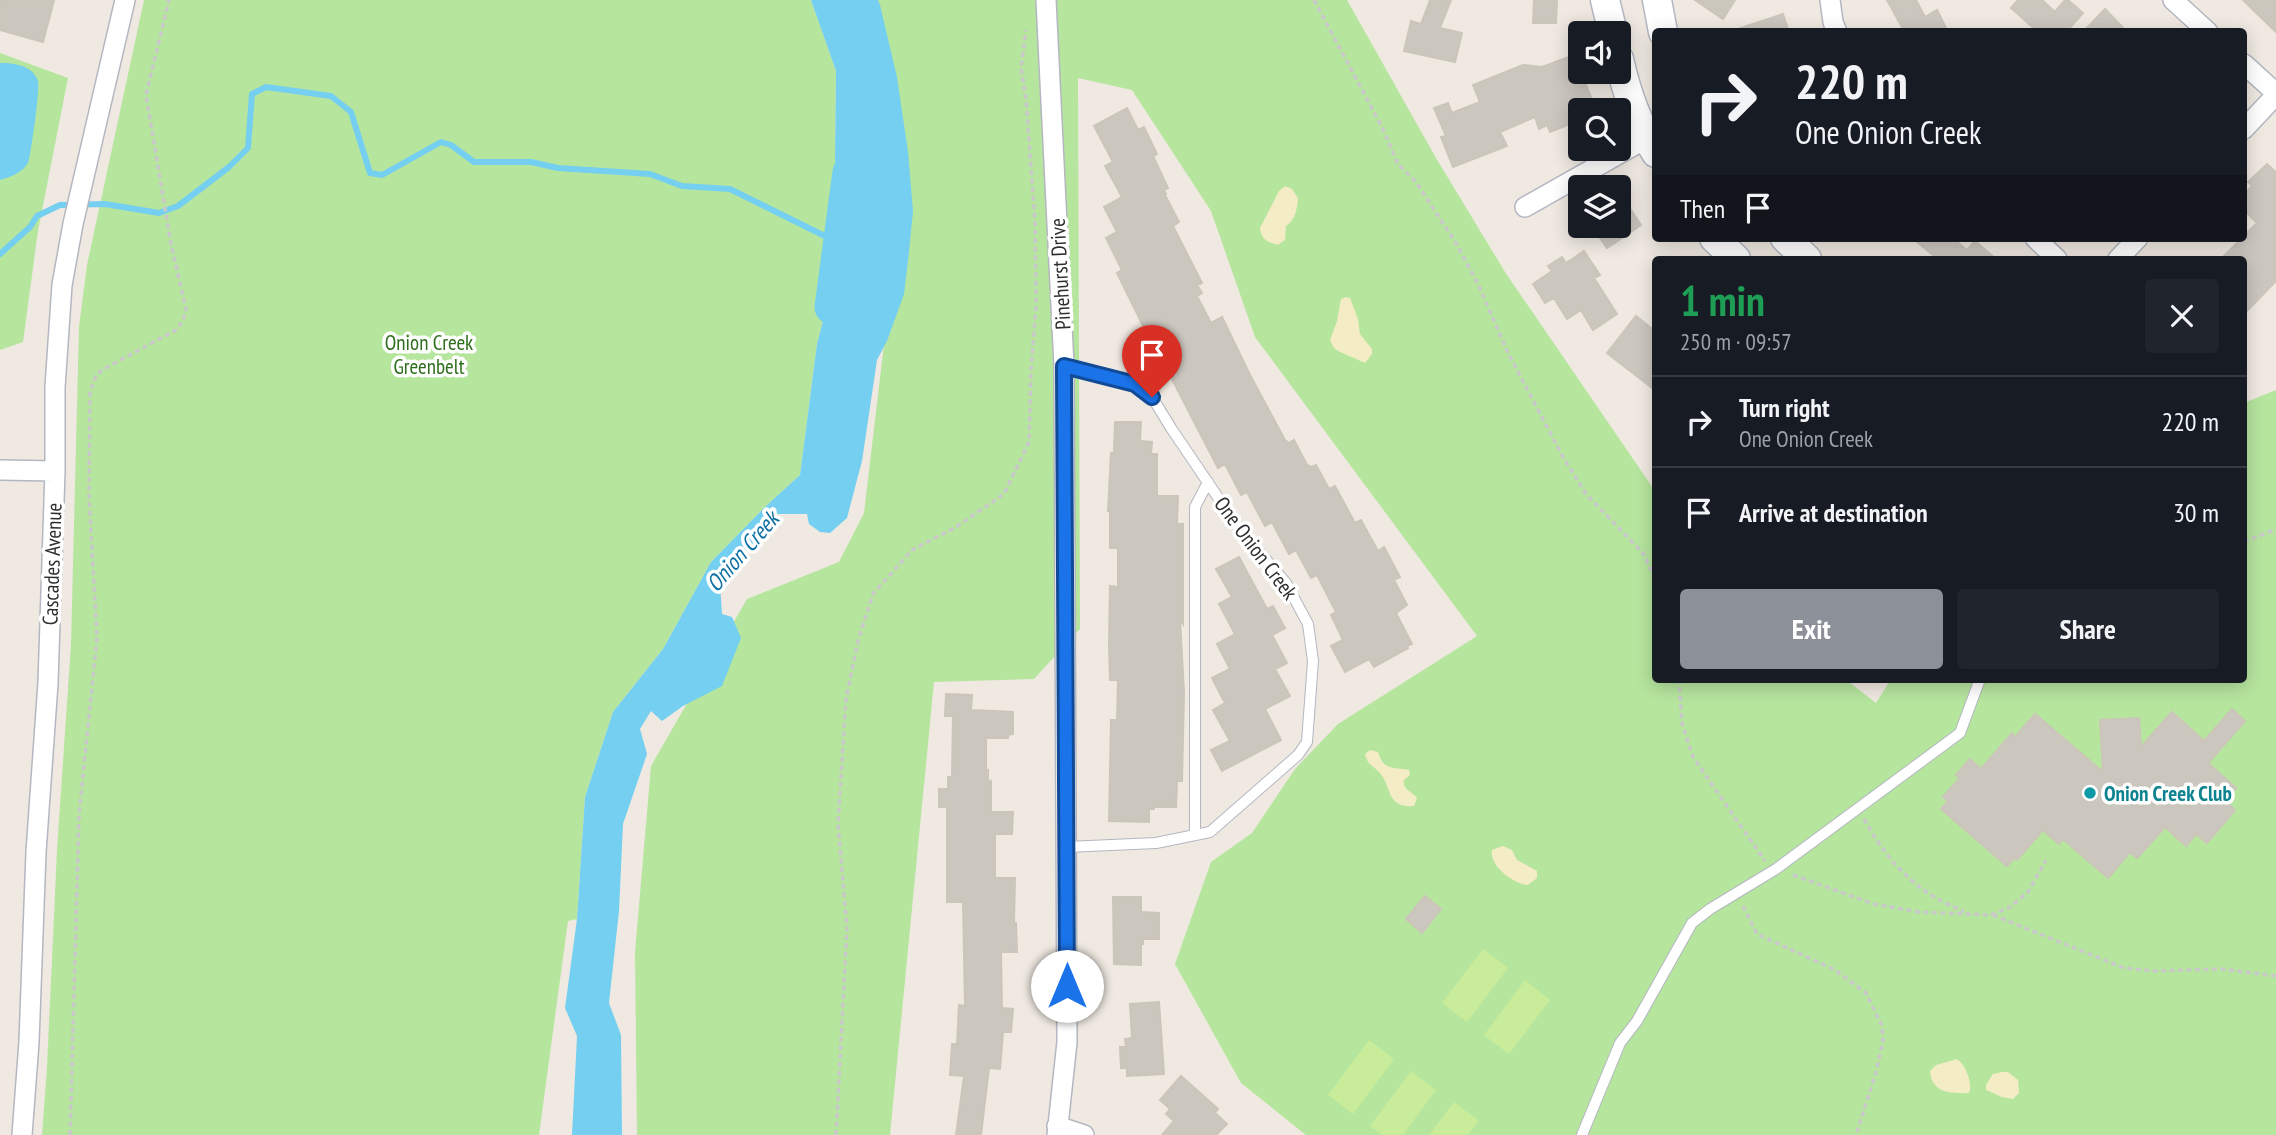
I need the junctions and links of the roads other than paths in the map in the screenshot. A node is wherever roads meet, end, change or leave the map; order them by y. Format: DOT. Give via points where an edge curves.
graph roads {
  1 [pos="125,0"];
  2 [pos="1046,0"];
  3 [pos="1605,0"];
  4 [pos="1657,0"];
  5 [pos="1830,0"];
  6 [pos="2173,0"];
  7 [pos="1610,21"];
  8 [pos="1662,28"];
  9 [pos="1835,28"];
  10 [pos="2204,28"];
  11 [pos="2247,67"];
  12 [pos="1626,84"];
  13 [pos="2276,94"];
  14 [pos="2247,126"];
  15 [pos="1652,141"];
  16 [pos="1525,207"];
  17 [pos="1718,242"];
  18 [pos="1789,242"];
  19 [pos="2039,242"];
  20 [pos="2134,242"];
  21 [pos="1732,256"];
  22 [pos="1804,256"];
  23 [pos="2054,256"];
  24 [pos="2121,256"];
  25 [pos="1064,366"];
  26 [pos="0,470"];
  27 [pos="55,471"];
  28 [pos="1208,482"];
  29 [pos="1979,683"];
  30 [pos="1195,835"];
  31 [pos="1067,847"];
  32 [pos="1057,1131"];
  33 [pos="22,1135"];
  34 [pos="1083,1135"];
  35 [pos="1582,1135"];
  1 -- 27 [label="street, Cascades Avenue" via="65,266 55,387"];
  2 -- 25 [label="street, Pinehurst Drive"];
  3 -- 7 [label="street"];
  4 -- 8 [label="street"];
  5 -- 9 [label="street"];
  6 -- 10 [label="street"];
  11 -- 13 [label="street"];
  12 -- 15 [label="street"];
  13 -- 14 [label="street"];
  15 -- 16 [label="street"];
  17 -- 21 [label="street"];
  18 -- 22 [label="street"];
  19 -- 23 [label="street"];
  20 -- 24 [label="street"];
  25 -- 28 [label="lane, One Onion Creek" via="1135,384 1152,397"];
  25 -- 31 [label="street, Pinehurst Drive"];
  26 -- 27 [label="street"];
  27 -- 33 [label="street, Cascades Avenue" via="48,683"];
  28 -- 30 [label="lane" via="1195,507"];
  28 -- 30 [label="lane, One Onion Creek" via="1238,527 1286,583 1308,624 1313,661 1307,742 1210,832"];
  29 -- 35 [label="lane" via="1960,733 1776,869 1692,923 1637,1021 1619,1042"];
  30 -- 31 [label="lane, One Onion Creek" via="1156,843"];
  31 -- 32 [label="street, Pinehurst Drive" via="1067,1042"];
  32 -- 34 [label="street"];
}
